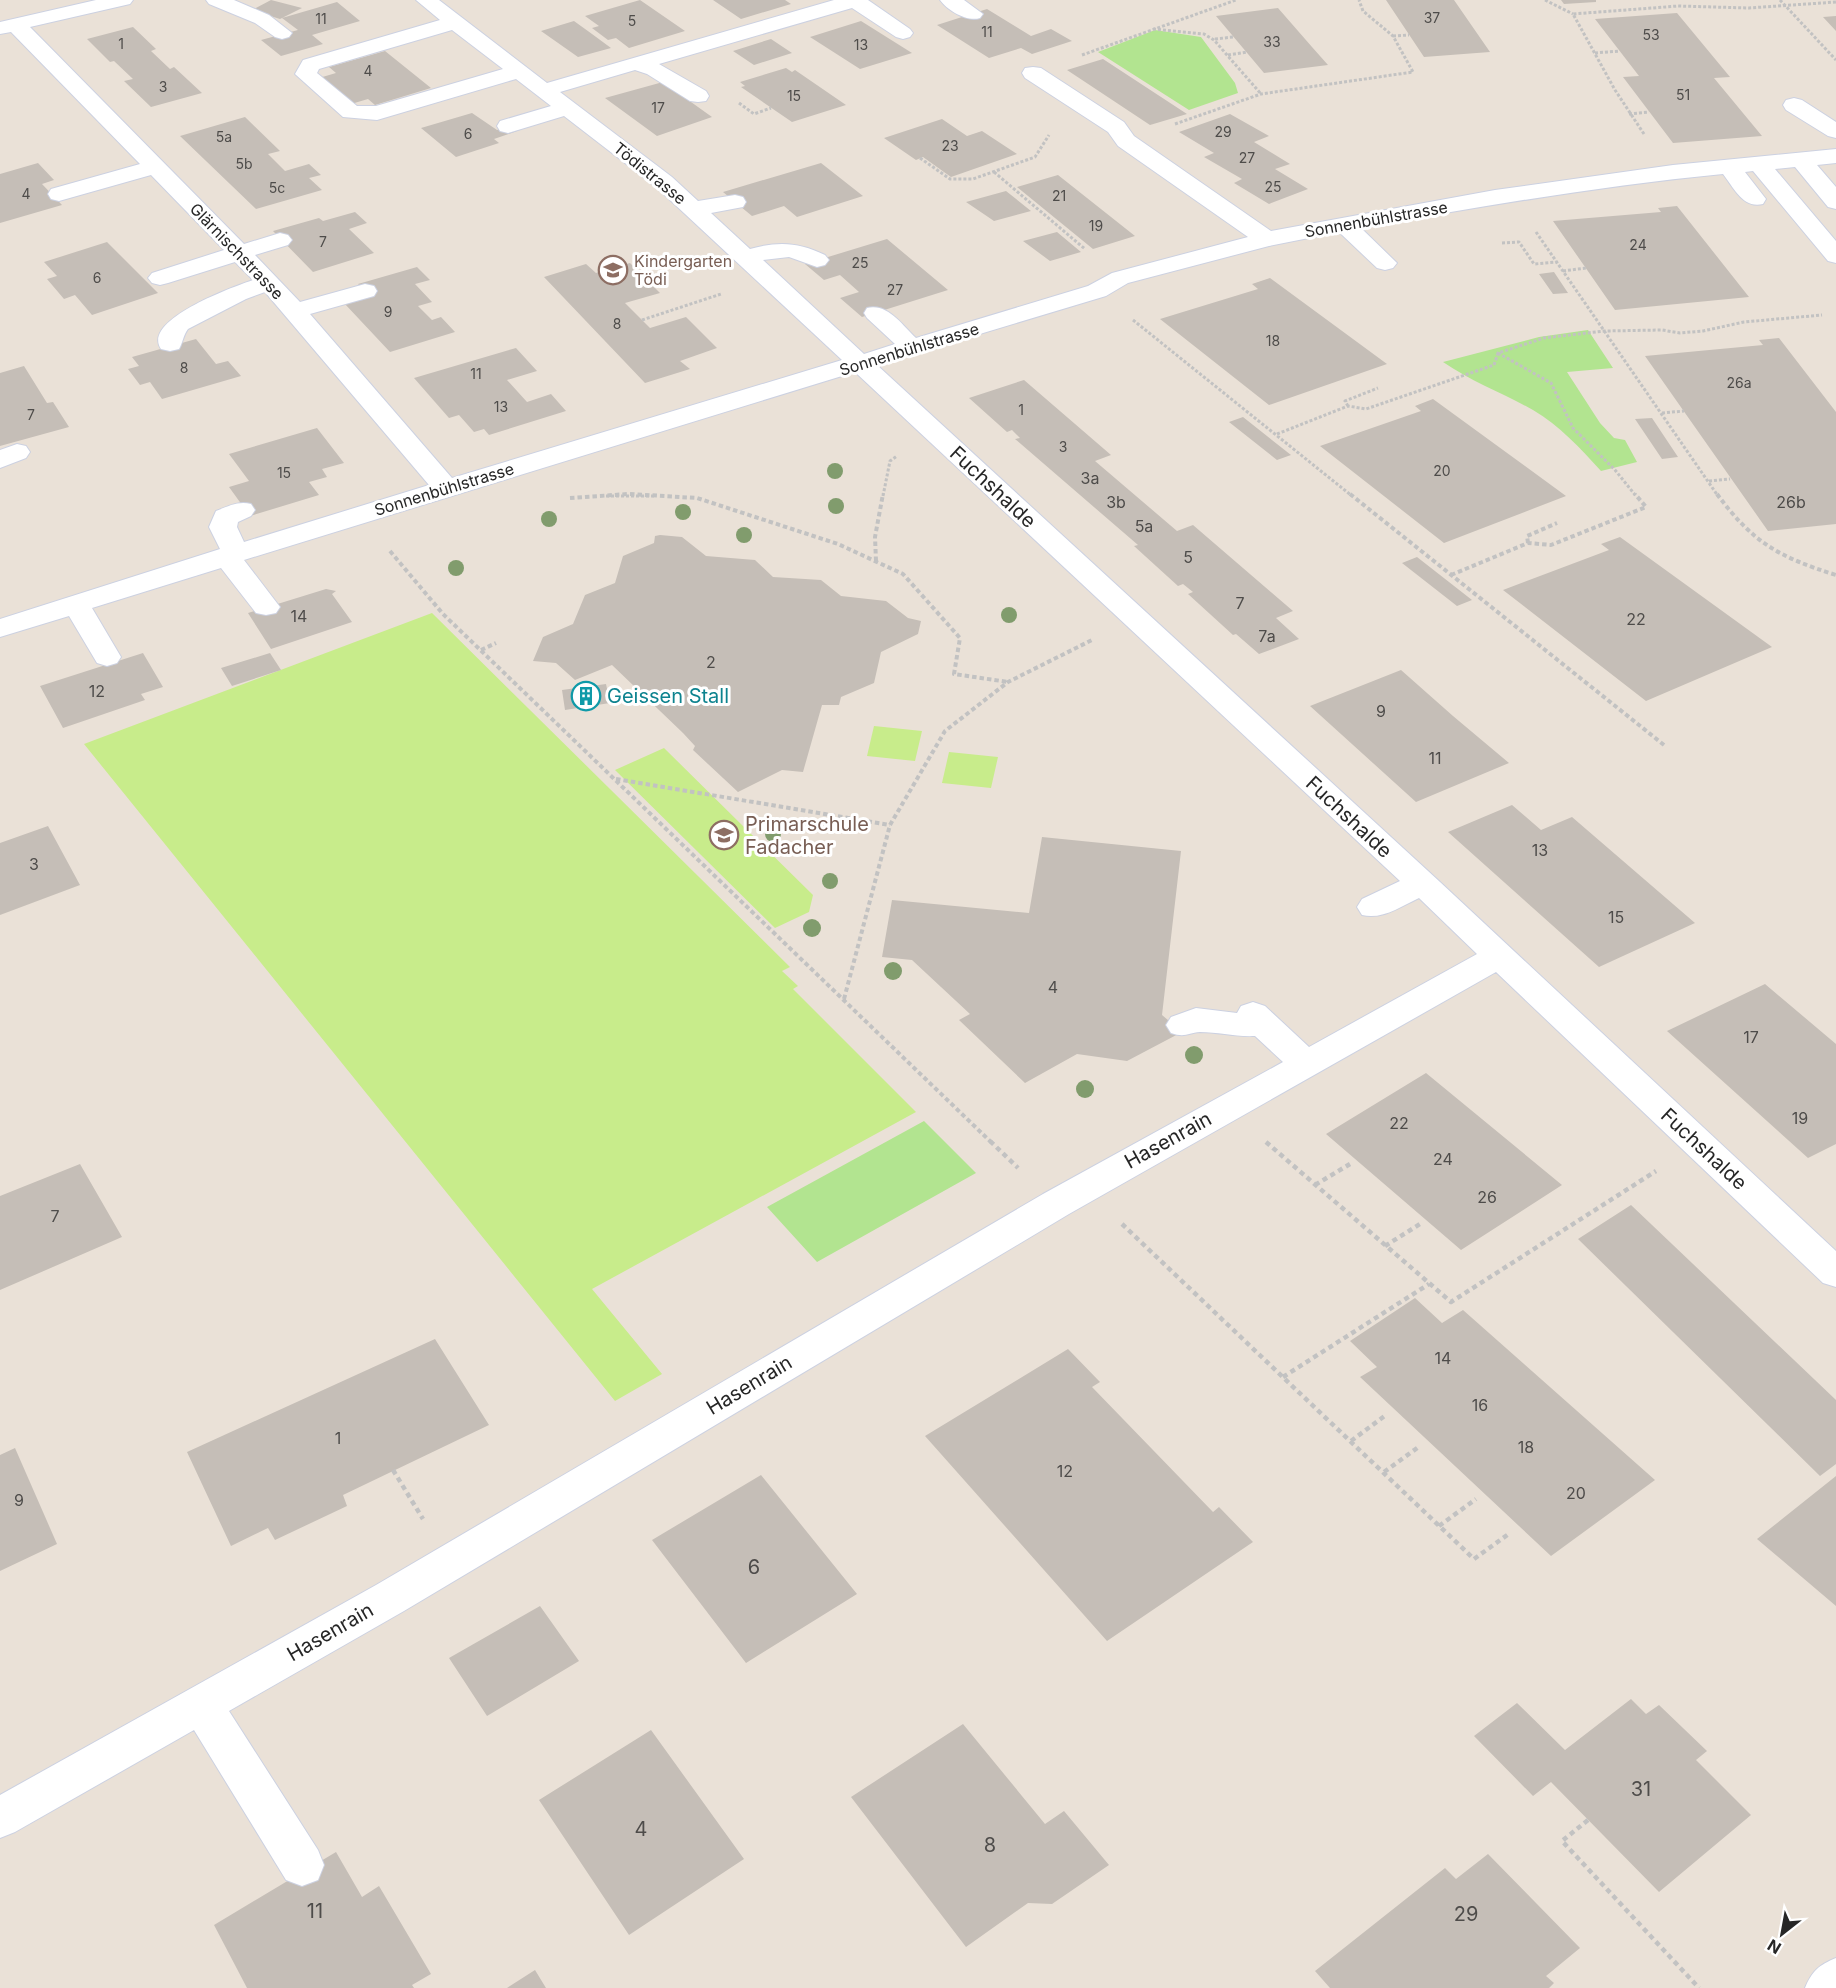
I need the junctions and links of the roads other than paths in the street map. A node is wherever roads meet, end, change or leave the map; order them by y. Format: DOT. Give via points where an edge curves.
graph roads {
  1 [pos="123,0"];
  2 [pos="216,0"];
  3 [pos="426,0"];
  4 [pos="855,0"];
  5 [pos="950,0"];
  6 [pos="973,14"];
  7 [pos="456,22"];
  8 [pos="8,26"];
  9 [pos="282,33"];
  10 [pos="903,33"];
  11 [pos="635,64"];
  12 [pos="520,71"];
  13 [pos="1033,73"];
  14 [pos="545,90"];
  15 [pos="698,96"];
  16 [pos="1794,105"];
  17 [pos="567,108"];
  18 [pos="508,126"];
  19 [pos="1836,131"];
  20 [pos="1836,156"];
  21 [pos="1801,159"];
  22 [pos="1758,163"];
  23 [pos="1728,166"];
  24 [pos="156,167"];
  25 [pos="59,194"];
  26 [pos="1755,199"];
  27 [pos="735,202"];
  28 [pos="1836,202"];
  29 [pos="694,209"];
  30 [pos="1344,224"];
  31 [pos="1267,239"];
  32 [pos="280,240"];
  33 [pos="239,252"];
  34 [pos="1836,256"];
  35 [pos="746,258"];
  36 [pos="817,260"];
  37 [pos="1385,263"];
  38 [pos="160,278"];
  39 [pos="269,282"];
  40 [pos="365,291"];
  41 [pos="295,311"];
  42 [pos="876,313"];
  43 [pos="170,344"];
  44 [pos="913,348"];
  45 [pos="860,364"];
  46 [pos="446,488"];
  47 [pos="242,510"];
  48 [pos="231,555"];
  49 [pos="76,604"];
  50 [pos="266,607"];
  51 [pos="0,628"];
  52 [pos="107,657"];
  53 [pos="1422,884"];
  54 [pos="1373,908"];
  55 [pos="1499,956"];
  56 [pos="1183,1025"];
  57 [pos="1305,1063"];
  58 [pos="1836,1273"];
  59 [pos="201,1704"];
  60 [pos="0,1818"];
  61 [pos="302,1865"];
  62 [pos="1836,1980"];
  63 [pos="1827,1988"];
  1 -- 8 [label="street"];
  2 -- 9 [label="street" via="262,19"];
  3 -- 7 [label="street, Tödistrasse"];
  4 -- 10 [label="street"];
  4 -- 11 [label="street"];
  5 -- 6 [label="street"];
  7 -- 12 [label="street, Tödistrasse"];
  7 -- 12 [label="street" via="311,65 306,74 351,112 377,113"];
  8 -- 24 [label="street, Glärnischstrasse"];
  11 -- 14 [label="street"];
  11 -- 15 [label="street" via="655,69"];
  12 -- 14 [label="street, Tödistrasse"];
  13 -- 31 [label="street" via="1116,127 1126,141"];
  14 -- 17 [label="street, Tödistrasse"];
  16 -- 19 [label="street"];
  17 -- 18 [label="street"];
  17 -- 29 [label="street, Tödistrasse"];
  20 -- 21 [label="street, Sonnenbühlstrasse"];
  21 -- 22 [label="street, Sonnenbühlstrasse"];
  21 -- 28 [label="street"];
  22 -- 23 [label="street, Sonnenbühlstrasse"];
  22 -- 34 [label="street"];
  23 -- 26 [label="street"];
  23 -- 30 [label="street, Sonnenbühlstrasse" via="1495,197"];
  24 -- 25 [label="street"];
  24 -- 33 [label="street, Glärnischstrasse"];
  27 -- 29 [label="street"];
  29 -- 35 [label="street, Tödistrasse"];
  30 -- 31 [label="street, Sonnenbühlstrasse"];
  30 -- 37 [label="street"];
  31 -- 44 [label="street, Sonnenbühlstrasse" via="1120,278 1097,291"];
  32 -- 33 [label="street"];
  33 -- 38 [label="street"];
  33 -- 39 [label="street, Glärnischstrasse"];
  35 -- 36 [label="street" via="777,249 796,249"];
  35 -- 45 [label="street, Tödistrasse"];
  39 -- 41 [label="street, Glärnischstrasse"];
  39 -- 43 [label="street" via="179,324 170,336"];
  40 -- 41 [label="street"];
  41 -- 46 [label="street, Glärnischstrasse"];
  42 -- 44 [label="street"];
  44 -- 45 [label="street, Sonnenbühlstrasse"];
  45 -- 46 [label="street, Sonnenbühlstrasse"];
  45 -- 53 [label="street, Fuchshalde"];
  46 -- 48 [label="street, Sonnenbühlstrasse"];
  47 -- 48 [label="street" via="226,517 223,527"];
  48 -- 49 [label="street, Sonnenbühlstrasse"];
  48 -- 50 [label="street"];
  49 -- 51 [label="street, Sonnenbühlstrasse"];
  49 -- 52 [label="street"];
  53 -- 54 [label="street"];
  53 -- 55 [label="street, Fuchshalde"];
  55 -- 57 [label="street, Hasenrain"];
  55 -- 58 [label="street, Fuchshalde"];
  56 -- 57 [label="street" via="1196,1020 1235,1025 1258,1019"];
  57 -- 59 [label="street, Hasenrain" via="1056,1204 390,1598"];
  59 -- 60 [label="street, Hasenrain"];
  59 -- 61 [label="street"];
  62 -- 63 [label="street"];
}
